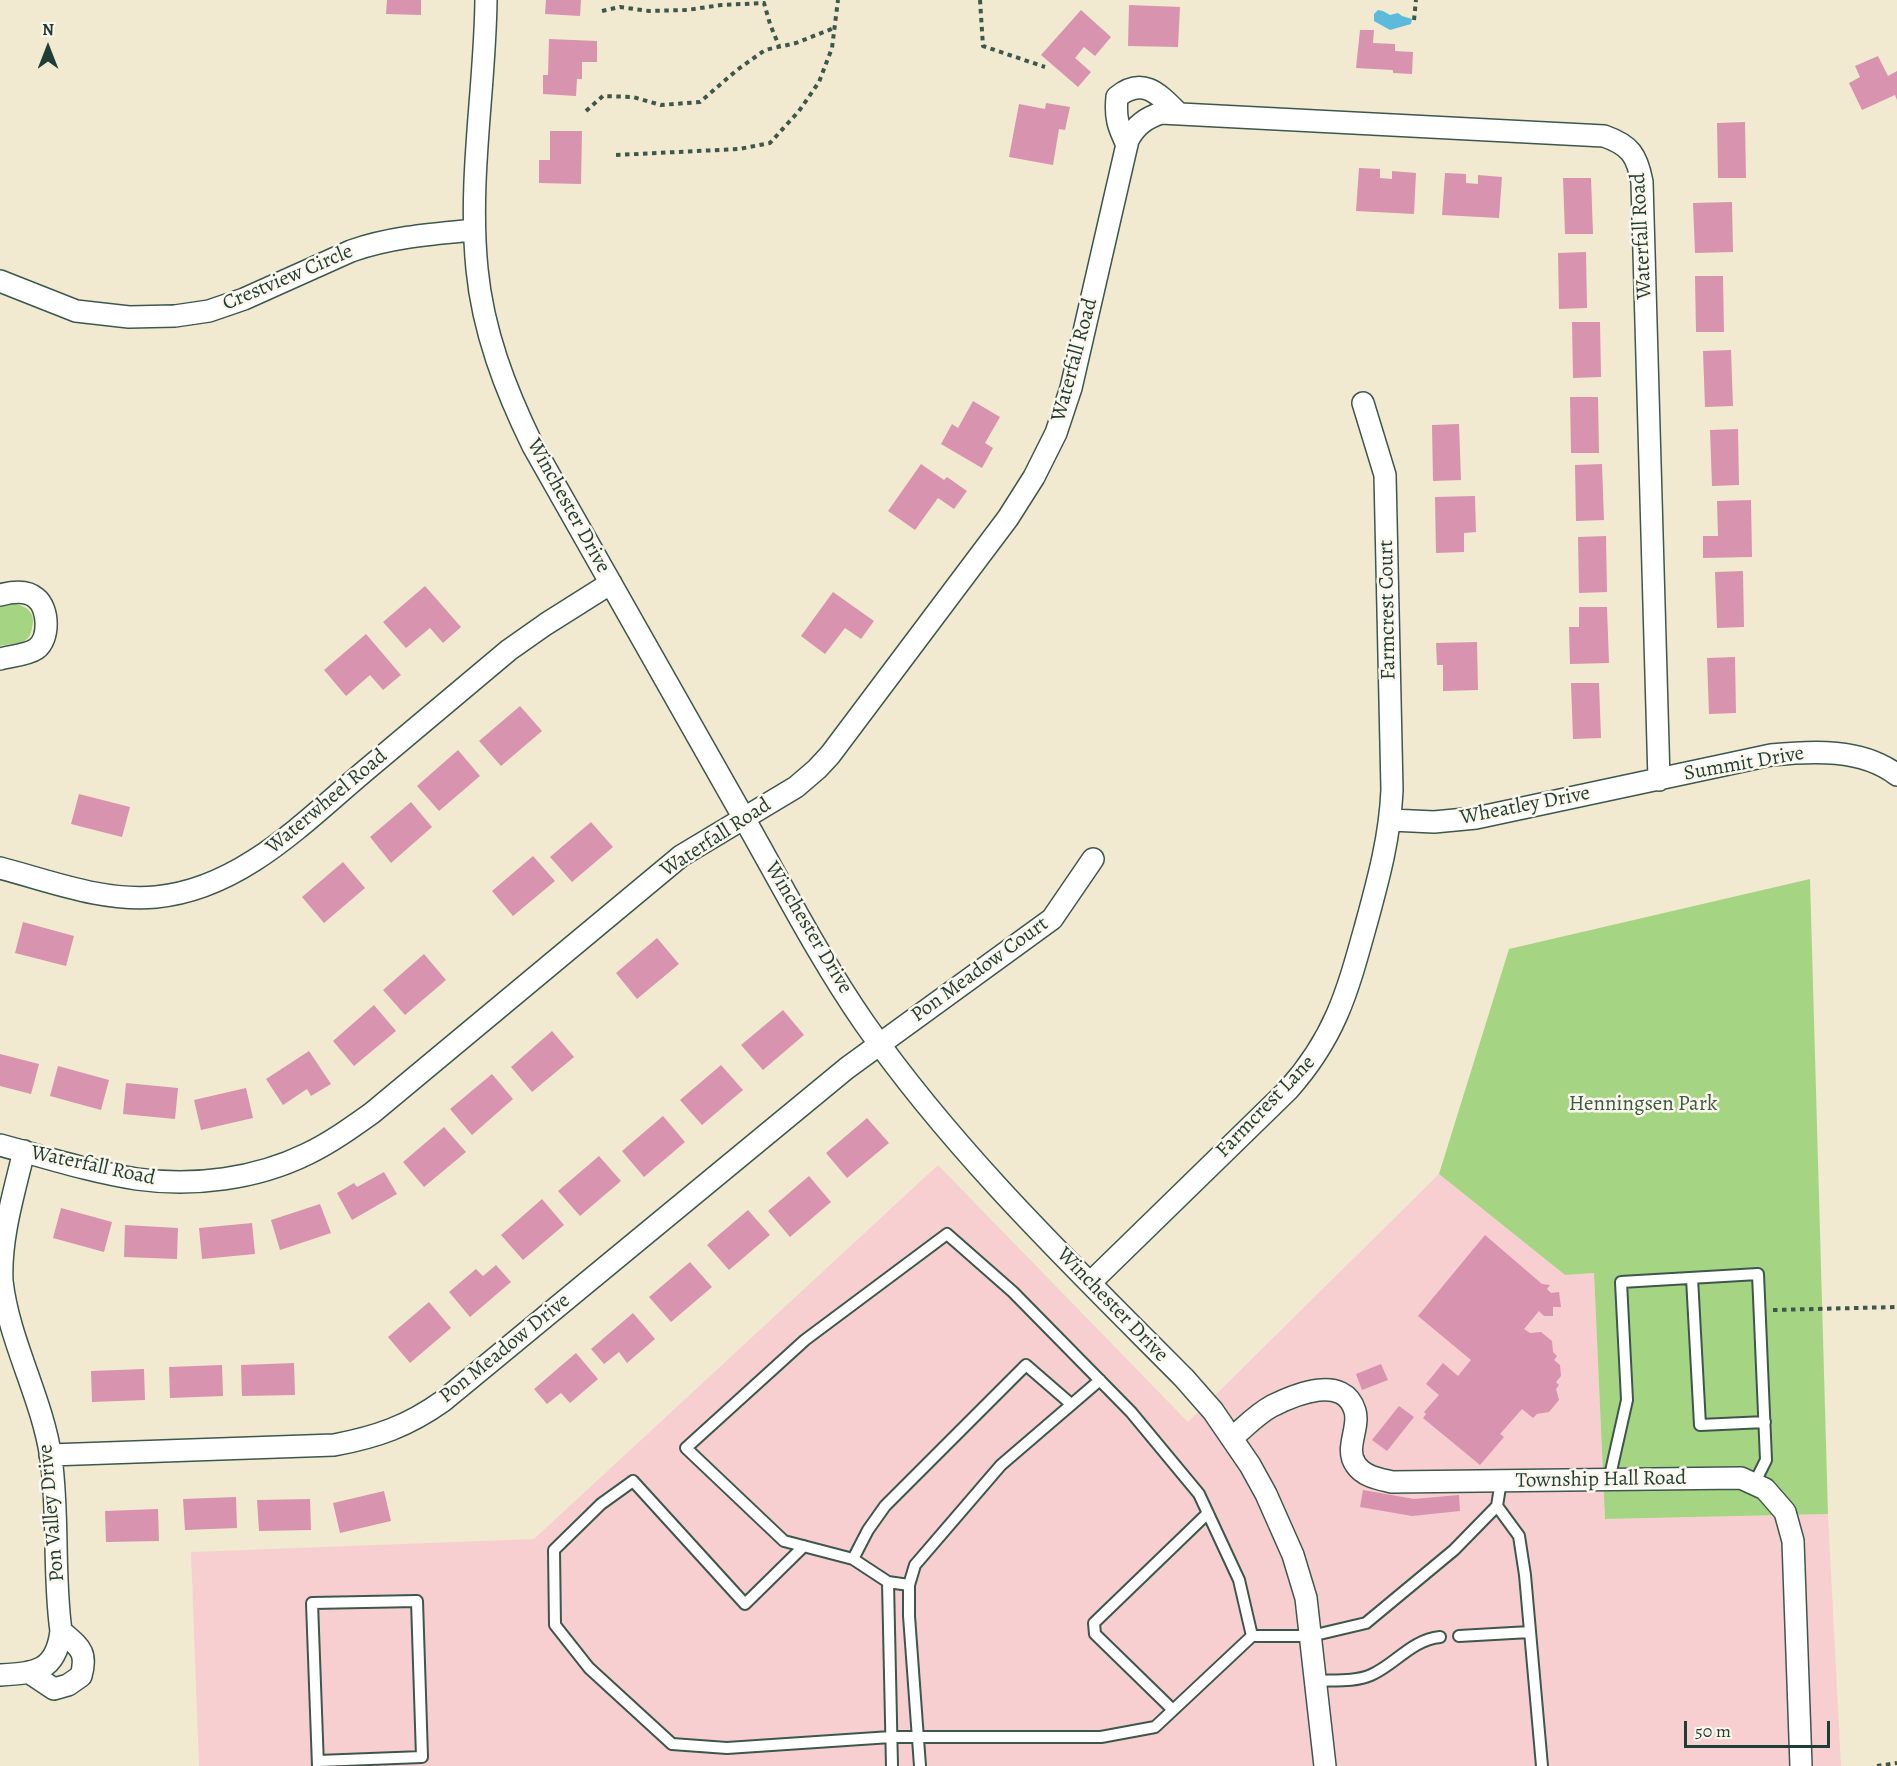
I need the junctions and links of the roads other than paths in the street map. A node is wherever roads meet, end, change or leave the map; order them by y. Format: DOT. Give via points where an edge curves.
graph roads {
  1 [pos="486,0"];
  2 [pos="1178,113"];
  3 [pos="1127,145"];
  4 [pos="474,230"];
  5 [pos="0,281"];
  6 [pos="1364,403"];
  7 [pos="611,583"];
  8 [pos="0,595"];
  9 [pos="0,659"];
  10 [pos="1897,775"];
  11 [pos="1659,780"];
  12 [pos="744,818"];
  13 [pos="1391,820"];
  14 [pos="1093,859"];
  15 [pos="0,868"];
  16 [pos="880,1044"];
  17 [pos="0,1145"];
  18 [pos="24,1151"];
  19 [pos="1692,1278"];
  20 [pos="1090,1283"];
  21 [pos="1100,1380"];
  22 [pos="1071,1404"];
  23 [pos="1765,1422"];
  24 [pos="1232,1438"];
  25 [pos="50,1455"];
  26 [pos="1608,1480"];
  27 [pos="1501,1481"];
  28 [pos="1754,1484"];
  29 [pos="1497,1506"];
  30 [pos="1208,1513"];
  31 [pos="804,1546"];
  32 [pos="853,1559"];
  33 [pos="888,1582"];
  34 [pos="909,1585"];
  35 [pos="61,1632"];
  36 [pos="1530,1632"];
  37 [pos="1251,1636"];
  38 [pos="1311,1636"];
  39 [pos="1459,1636"];
  40 [pos="1440,1637"];
  41 [pos="30,1673"];
  42 [pos="0,1675"];
  43 [pos="1316,1681"];
  44 [pos="1173,1710"];
  45 [pos="891,1737"];
  46 [pos="918,1738"];
  47 [pos="318,1763"];
  48 [pos="892,1766"];
  49 [pos="920,1766"];
  50 [pos="1325,1766"];
  51 [pos="1542,1766"];
  52 [pos="1801,1766"];
  1 -- 4 [label="street, Winchester Drive"];
  2 -- 3 [label="street, Waterfall Road" via="1161,113 1143,121"];
  2 -- 3 [label="street" via="1159,93 1143,87 1127,89 1118,97 1116,111 1117,124"];
  2 -- 11 [label="street, Waterfall Road" via="1604,135 1619,141 1635,157 1642,182"];
  3 -- 12 [label="street, Waterfall Road" via="1071,388 1056,433 1034,477 1008,518 830,755 796,787"];
  4 -- 5 [label="street, Crestview Circle" via="406,236 366,246 244,299 209,311 174,316 129,317 76,311"];
  4 -- 7 [label="street, Winchester Drive" via="484,313 504,382 533,446"];
  6 -- 13 [label="street, Farmcrest Court" via="1385,475"];
  7 -- 12 [label="street, Winchester Drive"];
  7 -- 15 [label="street, Waterwheel Road" via="509,650 297,828 228,876 183,893 135,898 86,891"];
  8 -- 9 [label="street" via="20,592 37,598 43,606 46,631 36,648"];
  10 -- 11 [label="street, Summit Drive" via="1861,758 1805,752 1770,755"];
  11 -- 13 [label="street, Wheatley Drive" via="1476,818 1434,822"];
  12 -- 16 [label="street, Winchester Drive" via="805,927"];
  12 -- 18 [label="street, Waterfall Road" via="681,856 372,1113 306,1155 244,1175 171,1182 114,1175"];
  13 -- 20 [label="street, Farmcrest Lane" via="1384,861 1348,988 1321,1049 1288,1090"];
  14 -- 16 [label="street, Pon Meadow Court" via="1052,919"];
  16 -- 20 [label="street, Winchester Drive" via="960,1146"];
  16 -- 25 [label="street, Pon Meadow Drive" via="443,1401 407,1424 334,1445"];
  17 -- 18 [label="street, Waterfall Road"];
  18 -- 25 [label="street, Pon Valley Drive" via="4,1237 2,1282"];
  19 -- 23 [label="lane" via="1700,1425"];
  19 -- 23 [label="lane" via="1758,1274"];
  19 -- 26 [label="lane" via="1621,1282 1627,1400"];
  20 -- 24 [label="street, Winchester Drive" via="1184,1378"];
  21 -- 22 [label="lane"];
  21 -- 30 [label="lane" via="1199,1494"];
  21 -- 31 [label="lane" via="1013,1292 948,1234 805,1340 686,1448 784,1541"];
  22 -- 32 [label="lane" via="1026,1365 885,1506"];
  22 -- 34 [label="lane" via="1001,1466 915,1565"];
  23 -- 28 [label="lane" via="1766,1460"];
  24 -- 27 [label="street, Township Hall Road" via="1272,1407 1320,1389 1340,1392 1348,1396 1355,1411 1351,1454 1356,1466 1371,1477 1392,1482"];
  24 -- 38 [label="street, Winchester Drive" via="1266,1494 1293,1554 1306,1598"];
  25 -- 35 [label="street, Pon Valley Drive"];
  26 -- 27 [label="street, Township Hall Road"];
  26 -- 28 [label="street, Township Hall Road" via="1741,1478"];
  27 -- 29 [label="lane"];
  28 -- 52 [label="street, Township Hall Road" via="1766,1489 1785,1512 1793,1540"];
  29 -- 36 [label="lane" via="1519,1536"];
  29 -- 38 [label="lane" via="1454,1550 1366,1623"];
  30 -- 37 [label="lane" via="1239,1581"];
  30 -- 44 [label="lane" via="1094,1623 1095,1634"];
  31 -- 32 [label="lane"];
  31 -- 45 [label="lane" via="745,1604 633,1481 601,1504 554,1550 555,1625 589,1668 672,1744 728,1748"];
  32 -- 33 [label="lane"];
  33 -- 34 [label="lane"];
  33 -- 45 [label="lane"];
  34 -- 46 [label="lane"];
  35 -- 41 [label="street, Pon Valley Drive" via="54,1656"];
  35 -- 41 [label="street" via="82,1651 81,1676 54,1689"];
  36 -- 39 [label="lane"];
  36 -- 51 [label="lane"];
  37 -- 38 [label="lane"];
  37 -- 44 [label="lane"];
  38 -- 43 [label="street, Winchester Drive"];
  40 -- 43 [label="lane" via="1419,1642 1368,1677"];
  41 -- 42 [label="street"];
  43 -- 50 [label="street, Winchester Drive"];
  44 -- 46 [label="lane" via="1155,1727 1101,1737"];
  45 -- 46 [label="lane"];
  45 -- 48 [label="lane"];
  46 -- 49 [label="lane"];
  47 -- 47 [label="lane" via="312,1603 417,1601 422,1757"];
}
